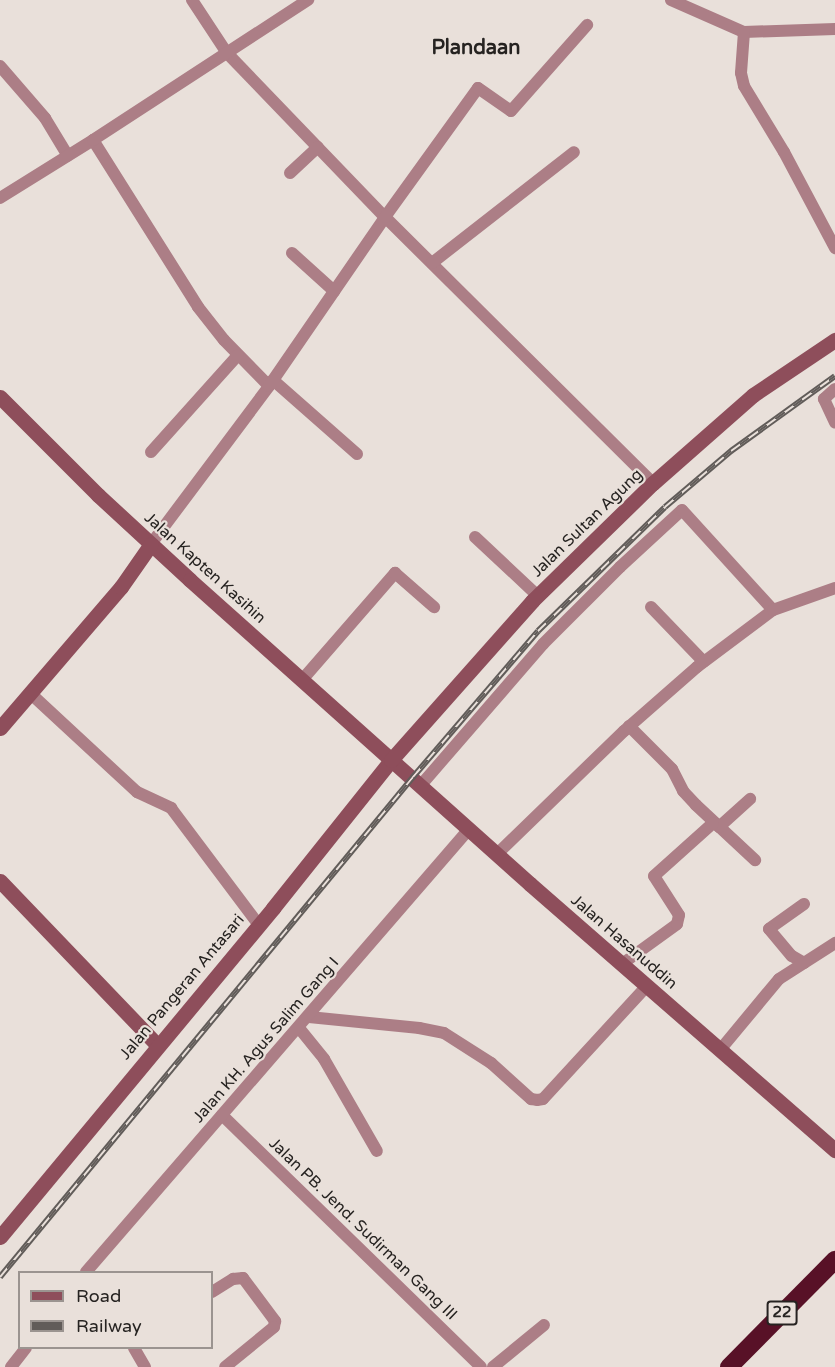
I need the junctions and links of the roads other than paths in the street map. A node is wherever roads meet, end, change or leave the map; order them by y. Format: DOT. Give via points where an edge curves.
graph roads {
  1 [pos="192,0"];
  2 [pos="308,0"];
  3 [pos="675,2"];
  4 [pos="587,25"];
  5 [pos="835,28"];
  6 [pos="744,32"];
  7 [pos="227,53"];
  8 [pos="0,66"];
  9 [pos="93,141"];
  10 [pos="318,147"];
  11 [pos="574,152"];
  12 [pos="68,156"];
  13 [pos="290,172"];
  14 [pos="0,198"];
  15 [pos="385,217"];
  16 [pos="835,248"];
  17 [pos="291,252"];
  18 [pos="432,263"];
  19 [pos="334,291"];
  20 [pos="835,340"];
  21 [pos="238,355"];
  22 [pos="271,383"];
  23 [pos="835,389"];
  24 [pos="0,397"];
  25 [pos="835,423"];
  26 [pos="151,452"];
  27 [pos="357,454"];
  28 [pos="653,483"];
  29 [pos="475,537"];
  30 [pos="151,544"];
  31 [pos="835,588"];
  32 [pos="538,596"];
  33 [pos="434,607"];
  34 [pos="651,607"];
  35 [pos="773,610"];
  36 [pos="704,662"];
  37 [pos="302,680"];
  38 [pos="30,693"];
  39 [pos="629,726"];
  40 [pos="0,728"];
  41 [pos="391,760"];
  42 [pos="421,785"];
  43 [pos="750,799"];
  44 [pos="716,825"];
  45 [pos="469,829"];
  46 [pos="497,854"];
  47 [pos="755,860"];
  48 [pos="0,881"];
  49 [pos="804,904"];
  50 [pos="259,925"];
  51 [pos="835,943"];
  52 [pos="804,963"];
  53 [pos="622,964"];
  54 [pos="647,986"];
  55 [pos="309,1017"];
  56 [pos="299,1028"];
  57 [pos="157,1045"];
  58 [pos="720,1050"];
  59 [pos="222,1115"];
  60 [pos="835,1150"];
  61 [pos="376,1151"];
  62 [pos="0,1237"];
  63 [pos="835,1260"];
  64 [pos="88,1271"];
  65 [pos="213,1291"];
  66 [pos="544,1325"];
  67 [pos="24,1349"];
  68 [pos="135,1349"];
  69 [pos="11,1367"];
  70 [pos="145,1367"];
  71 [pos="225,1367"];
  72 [pos="483,1367"];
  73 [pos="729,1367"];
  1 -- 7 [label="street"];
  2 -- 7 [label="street"];
  3 -- 6 [label="street"];
  4 -- 15 [label="street" via="511,111 478,88"];
  5 -- 6 [label="street"];
  6 -- 16 [label="street" via="744,86"];
  7 -- 9 [label="street"];
  7 -- 10 [label="street"];
  8 -- 12 [label="street" via="45,118"];
  9 -- 12 [label="street"];
  9 -- 21 [label="street" via="175,273"];
  10 -- 13 [label="street"];
  10 -- 15 [label="street"];
  11 -- 18 [label="street"];
  12 -- 14 [label="street"];
  15 -- 18 [label="street"];
  15 -- 19 [label="street"];
  17 -- 19 [label="street"];
  18 -- 28 [label="street"];
  19 -- 22 [label="street"];
  20 -- 28 [label="main road, Jalan Sultan Agung" via="753,395"];
  21 -- 22 [label="street"];
  21 -- 26 [label="street"];
  22 -- 27 [label="street"];
  22 -- 30 [label="street"];
  23 -- 25 [label="street" via="824,402"];
  24 -- 30 [label="main road, Jalan Kapten Kasihin"];
  28 -- 32 [label="main road, Jalan Sultan Agung"];
  29 -- 32 [label="street"];
  30 -- 37 [label="main road, Jalan Kapten Kasihin"];
  30 -- 38 [label="main road" via="121,586"];
  31 -- 35 [label="street"];
  32 -- 41 [label="main road, Jalan Sultan Agung"];
  33 -- 37 [label="street" via="395,573"];
  34 -- 36 [label="street"];
  35 -- 36 [label="street"];
  35 -- 42 [label="street" via="682,510 543,644"];
  36 -- 39 [label="street"];
  37 -- 41 [label="main road, Jalan Kapten Kasihin"];
  38 -- 40 [label="main road"];
  38 -- 50 [label="street" via="137,792 171,808"];
  39 -- 44 [label="street" via="660,754 683,791"];
  39 -- 46 [label="street"];
  41 -- 42 [label="main road, Jalan Hasanuddin"];
  41 -- 50 [label="main road, Jalan Pangeran Antasari"];
  42 -- 45 [label="main road, Jalan Hasanuddin"];
  43 -- 44 [label="street"];
  44 -- 47 [label="street"];
  44 -- 53 [label="street" via="654,876 679,915 677,924"];
  45 -- 46 [label="main road, Jalan Hasanuddin"];
  45 -- 55 [label="street, Jalan KH. Agus Salim Gang I"];
  46 -- 53 [label="main road, Jalan Hasanuddin"];
  48 -- 57 [label="main road"];
  49 -- 52 [label="street" via="769,928 792,956"];
  50 -- 57 [label="main road, Jalan Pangeran Antasari"];
  51 -- 52 [label="street"];
  52 -- 58 [label="street" via="779,979"];
  53 -- 54 [label="main road, Jalan Hasanuddin"];
  54 -- 55 [label="street" via="543,1099 537,1100 491,1063 444,1034 407,1026"];
  54 -- 58 [label="main road, Jalan Hasanuddin"];
  55 -- 56 [label="street, Jalan KH. Agus Salim Gang I"];
  56 -- 59 [label="street, Jalan KH. Agus Salim Gang I"];
  56 -- 61 [label="street" via="324,1059"];
  57 -- 62 [label="main road, Jalan Pangeran Antasari"];
  58 -- 60 [label="main road, Jalan Hasanuddin"];
  59 -- 64 [label="street, Jalan KH. Agus Salim Gang I"];
  59 -- 72 [label="street, Jalan PB. Jend. Sudirman Gang III"];
  63 -- 73 [label="highway, 22"];
  65 -- 71 [label="street" via="233,1279 243,1278 275,1321 275,1326"];
  66 -- 72 [label="street"];
  67 -- 69 [label="street"];
  68 -- 70 [label="street"];
}
